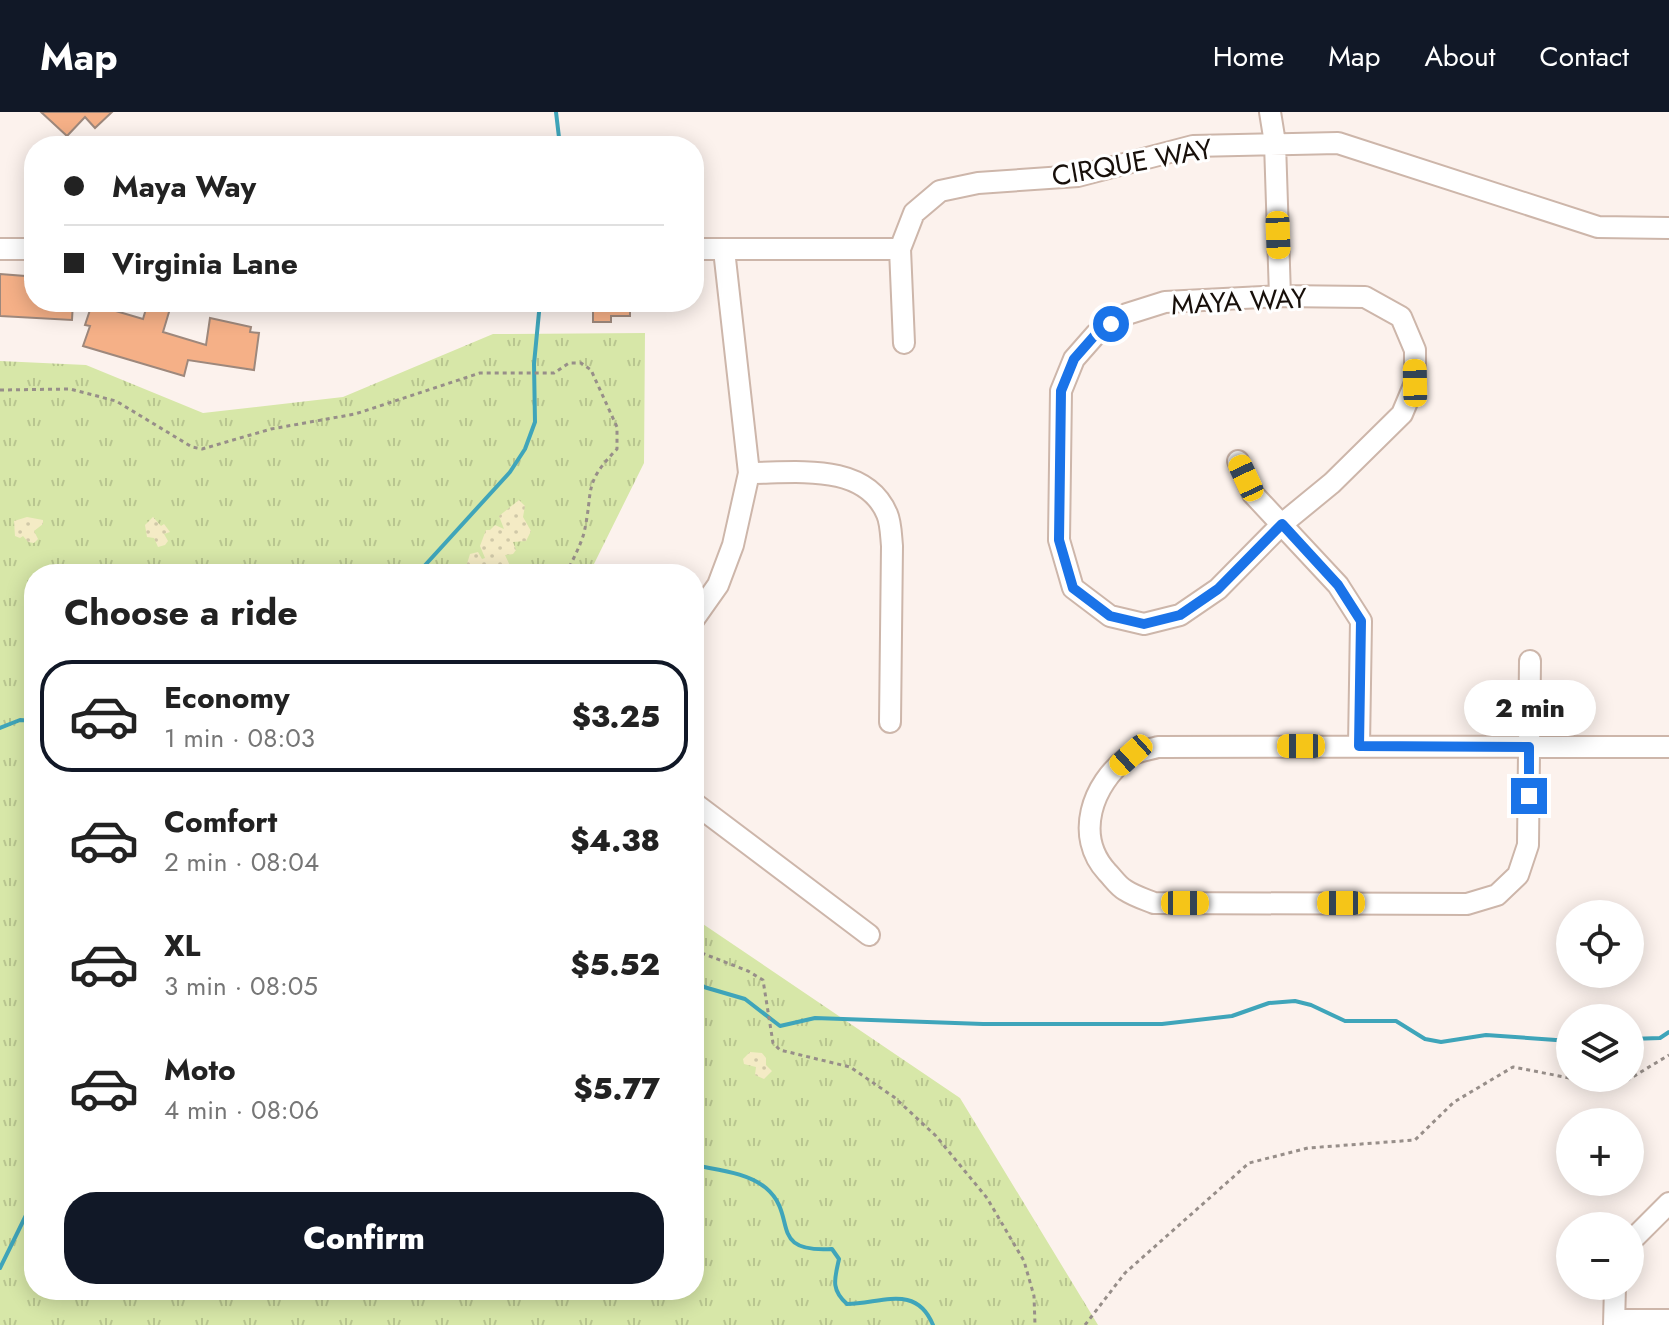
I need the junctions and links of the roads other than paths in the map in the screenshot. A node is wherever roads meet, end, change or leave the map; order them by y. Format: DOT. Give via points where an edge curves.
graph roads {
  1 [pos="1270,112"];
  2 [pos="1275,143"];
  3 [pos="1669,228"];
  4 [pos="0,249"];
  5 [pos="24,249"];
  6 [pos="704,249"];
  7 [pos="900,249"];
  8 [pos="724,250"];
  9 [pos="1280,296"];
  10 [pos="904,343"];
  11 [pos="1238,461"];
  12 [pos="749,473"];
  13 [pos="1282,524"];
  14 [pos="704,605"];
  15 [pos="1530,661"];
  16 [pos="890,722"];
  17 [pos="1359,746"];
  18 [pos="1529,747"];
  19 [pos="1669,747"];
  20 [pos="704,811"];
  21 [pos="869,935"];
  22 [pos="1669,1203"];
  23 [pos="1644,1228"];
  24 [pos="1615,1300"];
  25 [pos="1669,1320"];
  26 [pos="1614,1322"];
  1 -- 2 [label="street"];
  2 -- 3 [label="street, CIRQUE WAY" via="1338,143 1598,227"];
  2 -- 7 [label="street, CIRQUE WAY" via="1193,146 1078,176 940,191 914,213"];
  2 -- 9 [label="street"];
  4 -- 5 [label="street"];
  6 -- 8 [label="street"];
  7 -- 8 [label="street"];
  7 -- 10 [label="street, CIRQUE WAY"];
  8 -- 12 [label="street"];
  9 -- 13 [label="street, MAYA WAY" via="1365,297 1401,317 1415,350 1415,383 1402,414"];
  9 -- 13 [label="street, MAYA WAY" via="1165,302 1127,314 1096,334 1074,359 1061,391 1059,540 1073,588 1110,616 1144,624 1180,615 1218,589"];
  11 -- 13 [label="street" via="1253,494"];
  12 -- 14 [label="street" via="733,545"];
  12 -- 16 [label="street" via="832,474 859,483 879,499 888,516 892,546"];
  13 -- 17 [label="street" via="1338,585 1361,621"];
  15 -- 18 [label="street"];
  17 -- 18 [label="street"];
  17 -- 18 [label="street" via="1158,747 1131,755 1094,798 1089,821 1092,846 1122,889 1154,903 1467,904 1497,895 1518,875 1528,845"];
  18 -- 19 [label="street"];
  20 -- 21 [label="street"];
  22 -- 23 [label="street"];
  24 -- 26 [label="street"];
  25 -- 26 [label="street"];
}
